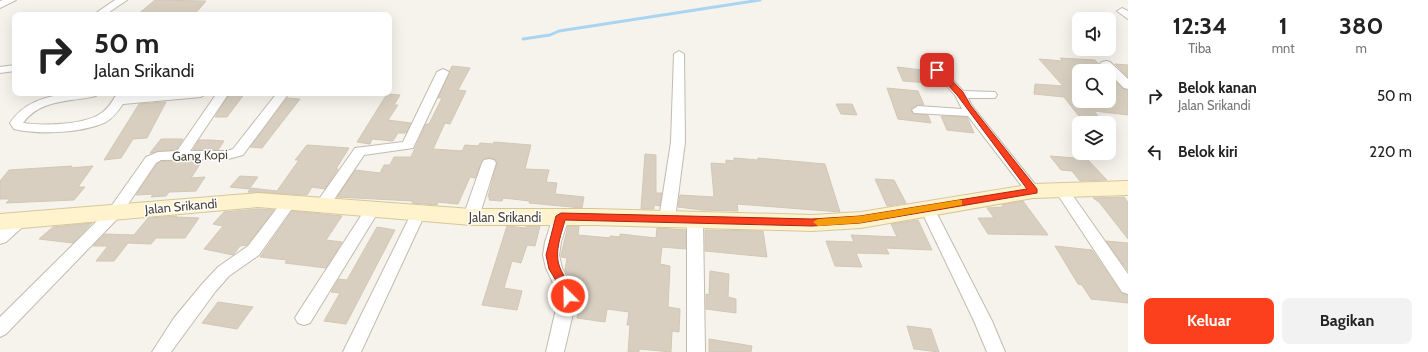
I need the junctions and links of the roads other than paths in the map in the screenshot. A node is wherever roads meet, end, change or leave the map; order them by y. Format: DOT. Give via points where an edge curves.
graph roads {
  1 [pos="11,0"];
  2 [pos="122,0"];
  3 [pos="0,5"];
  4 [pos="103,12"];
  5 [pos="679,54"];
  6 [pos="932,62"];
  7 [pos="12,68"];
  8 [pos="0,70"];
  9 [pos="443,72"];
  10 [pos="1116,74"];
  11 [pos="1128,86"];
  12 [pos="960,94"];
  13 [pos="991,95"];
  14 [pos="78,96"];
  15 [pos="140,96"];
  16 [pos="222,96"];
  17 [pos="281,96"];
  18 [pos="120,97"];
  19 [pos="918,110"];
  20 [pos="973,113"];
  21 [pos="181,155"];
  22 [pos="489,163"];
  23 [pos="1128,188"];
  24 [pos="1061,189"];
  25 [pos="1033,191"];
  26 [pos="289,202"];
  27 [pos="322,206"];
  28 [pos="927,208"];
  29 [pos="373,209"];
  30 [pos="115,212"];
  31 [pos="418,214"];
  32 [pos="561,216"];
  33 [pos="471,217"];
  34 [pos="22,219"];
  35 [pos="667,219"];
  36 [pos="695,220"];
  37 [pos="0,222"];
  38 [pos="0,238"];
  39 [pos="1128,287"];
  40 [pos="304,318"];
  41 [pos="0,329"];
  42 [pos="161,352"];
  43 [pos="352,352"];
  44 [pos="555,352"];
  45 [pos="696,352"];
  46 [pos="996,352"];
  1 -- 3 [label="street"];
  2 -- 4 [label="street"];
  5 -- 35 [label="street" via="677,145"];
  6 -- 12 [label="street"];
  7 -- 8 [label="street"];
  9 -- 27 [label="street" via="408,145 360,151"];
  10 -- 11 [label="street"];
  12 -- 13 [label="street"];
  12 -- 20 [label="street"];
  14 -- 18 [label="street" via="33,107 16,123 26,128 95,122 107,116"];
  15 -- 18 [label="street"];
  16 -- 21 [label="street"];
  17 -- 21 [label="street, Gang Kopi" via="238,152 228,155"];
  19 -- 20 [label="street"];
  20 -- 25 [label="street"];
  21 -- 30 [label="street, Gang Kopi" via="158,156 151,160"];
  22 -- 33 [label="street"];
  23 -- 24 [label="street, Jalan Srikandi"];
  24 -- 25 [label="street, Jalan Srikandi"];
  24 -- 39 [label="street"];
  25 -- 28 [label="street, Jalan Srikandi"];
  26 -- 27 [label="street, Jalan Srikandi"];
  26 -- 30 [label="street, Jalan Srikandi" via="234,201"];
  26 -- 42 [label="street" via="256,248 217,278"];
  27 -- 29 [label="street, Jalan Srikandi"];
  28 -- 36 [label="street, Jalan Srikandi" via="860,220 812,223"];
  28 -- 46 [label="street"];
  29 -- 31 [label="street, Jalan Srikandi"];
  29 -- 40 [label="street"];
  30 -- 34 [label="street, Jalan Srikandi"];
  30 -- 41 [label="street, Gang Kopi"];
  31 -- 33 [label="street, Jalan Srikandi"];
  31 -- 43 [label="street"];
  32 -- 33 [label="street, Jalan Srikandi"];
  32 -- 35 [label="street, Jalan Srikandi"];
  32 -- 44 [label="street" via="551,255 568,296"];
  34 -- 37 [label="street, Jalan Srikandi"];
  34 -- 38 [label="street"];
  35 -- 36 [label="street, Jalan Srikandi"];
  36 -- 45 [label="street"];
}
